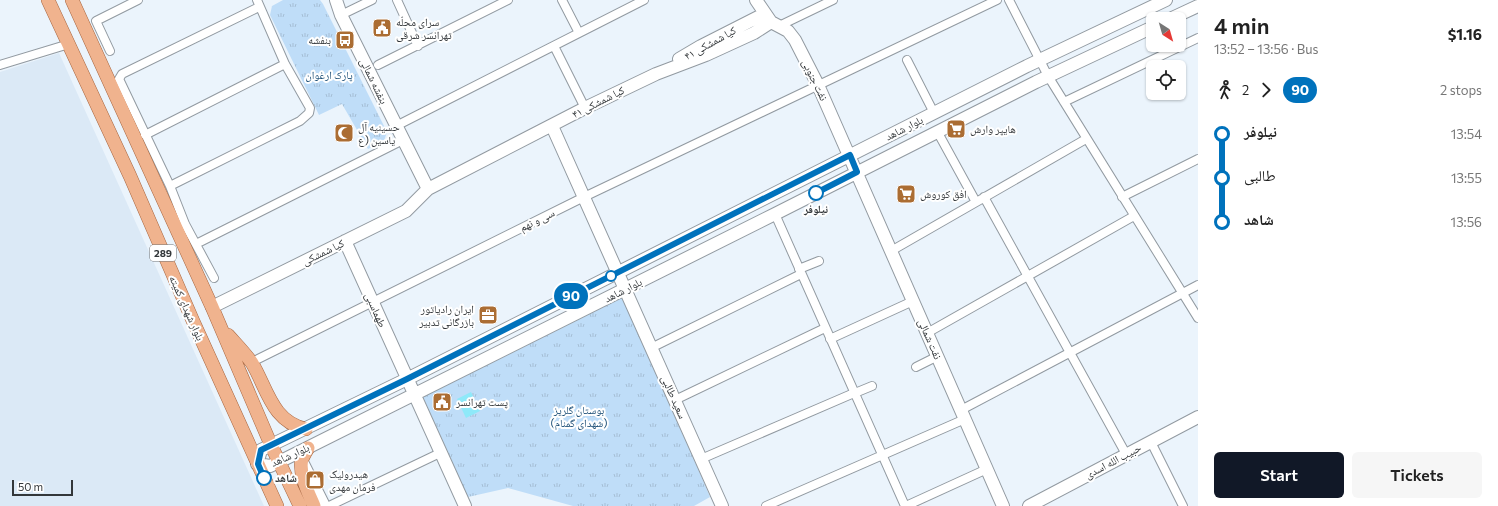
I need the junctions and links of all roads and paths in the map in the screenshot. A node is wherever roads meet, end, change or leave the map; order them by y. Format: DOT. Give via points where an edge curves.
graph roads {
  1 [pos="48,0"];
  2 [pos="72,0"];
  3 [pos="138,0"];
  4 [pos="330,0"];
  5 [pos="336,0"];
  6 [pos="372,0"];
  7 [pos="397,0"];
  8 [pos="508,0"];
  9 [pos="562,0"];
  10 [pos="644,0"];
  11 [pos="756,0"];
  12 [pos="833,0"];
  13 [pos="997,0"];
  14 [pos="1009,0"];
  15 [pos="1166,0"];
  16 [pos="258,4"];
  17 [pos="1198,6"];
  18 [pos="1185,12"];
  19 [pos="341,15"];
  20 [pos="772,21"];
  21 [pos="1146,30"];
  22 [pos="579,33"];
  23 [pos="1198,38"];
  24 [pos="69,44"];
  25 [pos="418,46"];
  26 [pos="554,46"];
  27 [pos="110,51"];
  28 [pos="907,60"];
  29 [pos="1039,60"];
  30 [pos="285,64"];
  31 [pos="0,65"];
  32 [pos="378,65"];
  33 [pos="656,74"];
  34 [pos="1048,76"];
  35 [pos="818,85"];
  36 [pos="1064,102"];
  37 [pos="586,108"];
  38 [pos="934,113"];
  39 [pos="396,126"];
  40 [pos="552,126"];
  41 [pos="938,131"];
  42 [pos="145,135"];
  43 [pos="1086,139"];
  44 [pos="403,140"];
  45 [pos="850,155"];
  46 [pos="1198,159"];
  47 [pos="857,172"];
  48 [pos="170,186"];
  49 [pos="428,189"];
  50 [pos="584,197"];
  51 [pos="984,197"];
  52 [pos="1122,197"];
  53 [pos="976,202"];
  54 [pos="775,214"];
  55 [pos="1134,216"];
  56 [pos="345,241"];
  57 [pos="196,244"];
  58 [pos="892,251"];
  59 [pos="819,261"];
  60 [pos="618,272"];
  61 [pos="800,272"];
  62 [pos="1028,276"];
  63 [pos="214,278"];
  64 [pos="1198,285"];
  65 [pos="625,289"];
  66 [pos="1182,294"];
  67 [pos="914,301"];
  68 [pos="372,302"];
  69 [pos="212,307"];
  70 [pos="1198,318"];
  71 [pos="825,328"];
  72 [pos="222,330"];
  73 [pos="927,333"];
  74 [pos="830,339"];
  75 [pos="651,348"];
  76 [pos="1070,352"];
  77 [pos="938,356"];
  78 [pos="258,359"];
  79 [pos="916,367"];
  80 [pos="407,379"];
  81 [pos="872,386"];
  82 [pos="854,393"];
  83 [pos="414,394"];
  84 [pos="675,400"];
  85 [pos="963,414"];
  86 [pos="1198,417"];
  87 [pos="306,429"];
  88 [pos="1151,442"];
  89 [pos="271,445"];
  90 [pos="308,448"];
  91 [pos="440,453"];
  92 [pos="1126,454"];
  93 [pos="882,455"];
  94 [pos="701,460"];
  95 [pos="301,461"];
  96 [pos="279,462"];
  97 [pos="258,464"];
  98 [pos="987,469"];
  99 [pos="277,506"];
  100 [pos="300,506"];
  101 [pos="314,506"];
  102 [pos="324,506"];
  103 [pos="329,506"];
  104 [pos="464,506"];
  105 [pos="722,506"];
  106 [pos="766,506"];
  107 [pos="906,506"];
  108 [pos="1003,506"];
  109 [pos="1029,506"];
  110 [pos="1183,506"];
  1 -- 24 [label="main road, بلوار شهدای کمیته / 289"];
  2 -- 69 [label="main road, بلوار شهدای کمیته / 289"];
  3 -- 27 [label="street" via="96,22"];
  4 -- 19 [label="street, بنفشه شمالی"];
  5 -- 19 [label="street, بنفشه شمالی"];
  6 -- 19 [label="street"];
  7 -- 25 [label="street"];
  8 -- 25 [label="street"];
  9 -- 22 [label="street"];
  10 -- 22 [label="street"];
  11 -- 20 [label="street, نفت جنوبی"];
  12 -- 20 [label="street"];
  13 -- 35 [label="street, سی و نهم"];
  14 -- 29 [label="street"];
  15 -- 29 [label="street, بلوار شاهد"];
  16 -- 30 [label="street"];
  16 -- 42 [label="street" via="120,76"];
  17 -- 18 [label="street"];
  19 -- 39 [label="street, بنفشه شمالی"];
  20 -- 33 [label="street, کیا شمشکی ۴۱" via="701,46"];
  20 -- 35 [label="street, نفت جنوبی" via="788,31 795,40"];
  21 -- 34 [label="street, بلوار شاهد"];
  22 -- 26 [label="street"];
  23 -- 36 [label="street"];
  24 -- 31 [label="street"];
  24 -- 97 [label="main road, بلوار شهدای کمیته / 289"];
  25 -- 32 [label="street"];
  26 -- 37 [label="street"];
  26 -- 39 [label="street"];
  28 -- 38 [label="street"];
  29 -- 34 [label="street"];
  29 -- 38 [label="street, بلوار شاهد"];
  30 -- 42 [label="street"];
  30 -- 48 [label="street" via="310,108 309,113 304,118"];
  33 -- 37 [label="street, ۴۱ کیا شمشکی"];
  34 -- 36 [label="street"];
  34 -- 41 [label="street, بلوار شاهد"];
  35 -- 45 [label="street, نفت جنوبی"];
  35 -- 50 [label="street, سی و نهم"];
  36 -- 43 [label="street"];
  37 -- 40 [label="street, ۴۱ کیا شمشکی"];
  38 -- 45 [label="street, بلوار شاهد"];
  39 -- 44 [label="street, بنفشه شمالی"];
  40 -- 49 [label="street, ۴۱ کیا شمشکی"];
  40 -- 50 [label="street, سعید طالبی"];
  41 -- 47 [label="street, بلوار شاهد"];
  41 -- 53 [label="street"];
  42 -- 48 [label="street"];
  43 -- 51 [label="street"];
  43 -- 52 [label="street"];
  44 -- 49 [label="street, بنفشه شمالی"];
  44 -- 57 [label="street"];
  45 -- 47 [label="street, نفت جنوبی"];
  45 -- 60 [label="street, بلوار شاهد"];
  46 -- 52 [label="street"];
  47 -- 54 [label="street, بلوار شاهد"];
  47 -- 58 [label="street, نفت شمالی"];
  48 -- 57 [label="street"];
  49 -- 56 [label="street, کیا شمشکی" via="406,211"];
  50 -- 60 [label="street, سعید طالبی"];
  50 -- 68 [label="street, سی و نهم"];
  51 -- 53 [label="street"];
  51 -- 62 [label="street"];
  52 -- 55 [label="street"];
  53 -- 58 [label="street"];
  54 -- 61 [label="street"];
  54 -- 65 [label="street, بلوار شاهد"];
  55 -- 62 [label="street"];
  55 -- 66 [label="street"];
  56 -- 68 [label="street, طهماسبی"];
  56 -- 69 [label="street, کیا شمشکی"];
  57 -- 63 [label="street"];
  58 -- 67 [label="street, نفت شمالی"];
  59 -- 61 [label="street"];
  60 -- 65 [label="street, سعید طالبی"];
  60 -- 80 [label="street, بلوار شاهد"];
  61 -- 71 [label="street"];
  61 -- 75 [label="street"];
  62 -- 73 [label="street"];
  62 -- 76 [label="street"];
  64 -- 66 [label="street"];
  65 -- 75 [label="street, سعید طالبی"];
  65 -- 83 [label="street, بلوار شاهد"];
  66 -- 70 [label="street"];
  66 -- 76 [label="street"];
  67 -- 73 [label="street, نفت شمالی"];
  67 -- 74 [label="street"];
  68 -- 78 [label="street, سی و نهم"];
  68 -- 80 [label="street, طهماسبی"];
  69 -- 72 [label="main road, بلوار شهدای کمیته / 289"];
  71 -- 74 [label="street"];
  71 -- 84 [label="street"];
  72 -- 87 [label="main road" via="252,363 268,397 280,415 291,424"];
  72 -- 89 [label="main road, بلوار شهدای کمیته / 289"];
  73 -- 77 [label="street, نفت شمالی"];
  74 -- 82 [label="street"];
  75 -- 84 [label="street, سعید طالبی"];
  76 -- 85 [label="street"];
  76 -- 92 [label="street"];
  77 -- 79 [label="street"];
  77 -- 85 [label="street, نفت شمالی"];
  80 -- 83 [label="street, طهماسبی"];
  80 -- 87 [label="street, بلوار شاهد"];
  81 -- 82 [label="street"];
  82 -- 93 [label="street"];
  82 -- 94 [label="street"];
  83 -- 90 [label="street, بلوار شاهد"];
  83 -- 91 [label="street"];
  84 -- 94 [label="street, سعید طالبی"];
  85 -- 93 [label="street"];
  85 -- 98 [label="street, نفت شمالی"];
  86 -- 88 [label="street, حبیب الله اسدی"];
  87 -- 89 [label="street, بلوار شاهد"];
  88 -- 92 [label="street, حبیب الله اسدی"];
  88 -- 110 [label="street"];
  89 -- 96 [label="main road, بلوار شهدای کمیته / 289"];
  89 -- 97 [label="street, بلوار شاهد" via="261,450"];
  90 -- 95 [label="main road"];
  90 -- 96 [label="street, بلوار شاهد"];
  91 -- 103 [label="street"];
  91 -- 104 [label="street"];
  92 -- 109 [label="street, حبیب الله اسدی"];
  93 -- 106 [label="street"];
  93 -- 107 [label="street"];
  94 -- 105 [label="street, سعید طالبی"];
  95 -- 101 [label="main road" via="304,482"];
  95 -- 102 [label="street"];
  96 -- 97 [label="street, بلوار شاهد" via="270,466"];
  96 -- 100 [label="main road, بلوار شهدای کمیته / 289"];
  97 -- 99 [label="main road, بلوار شهدای کمیته / 289"];
  98 -- 107 [label="street"];
  98 -- 108 [label="street, نفت شمالی"];
}
